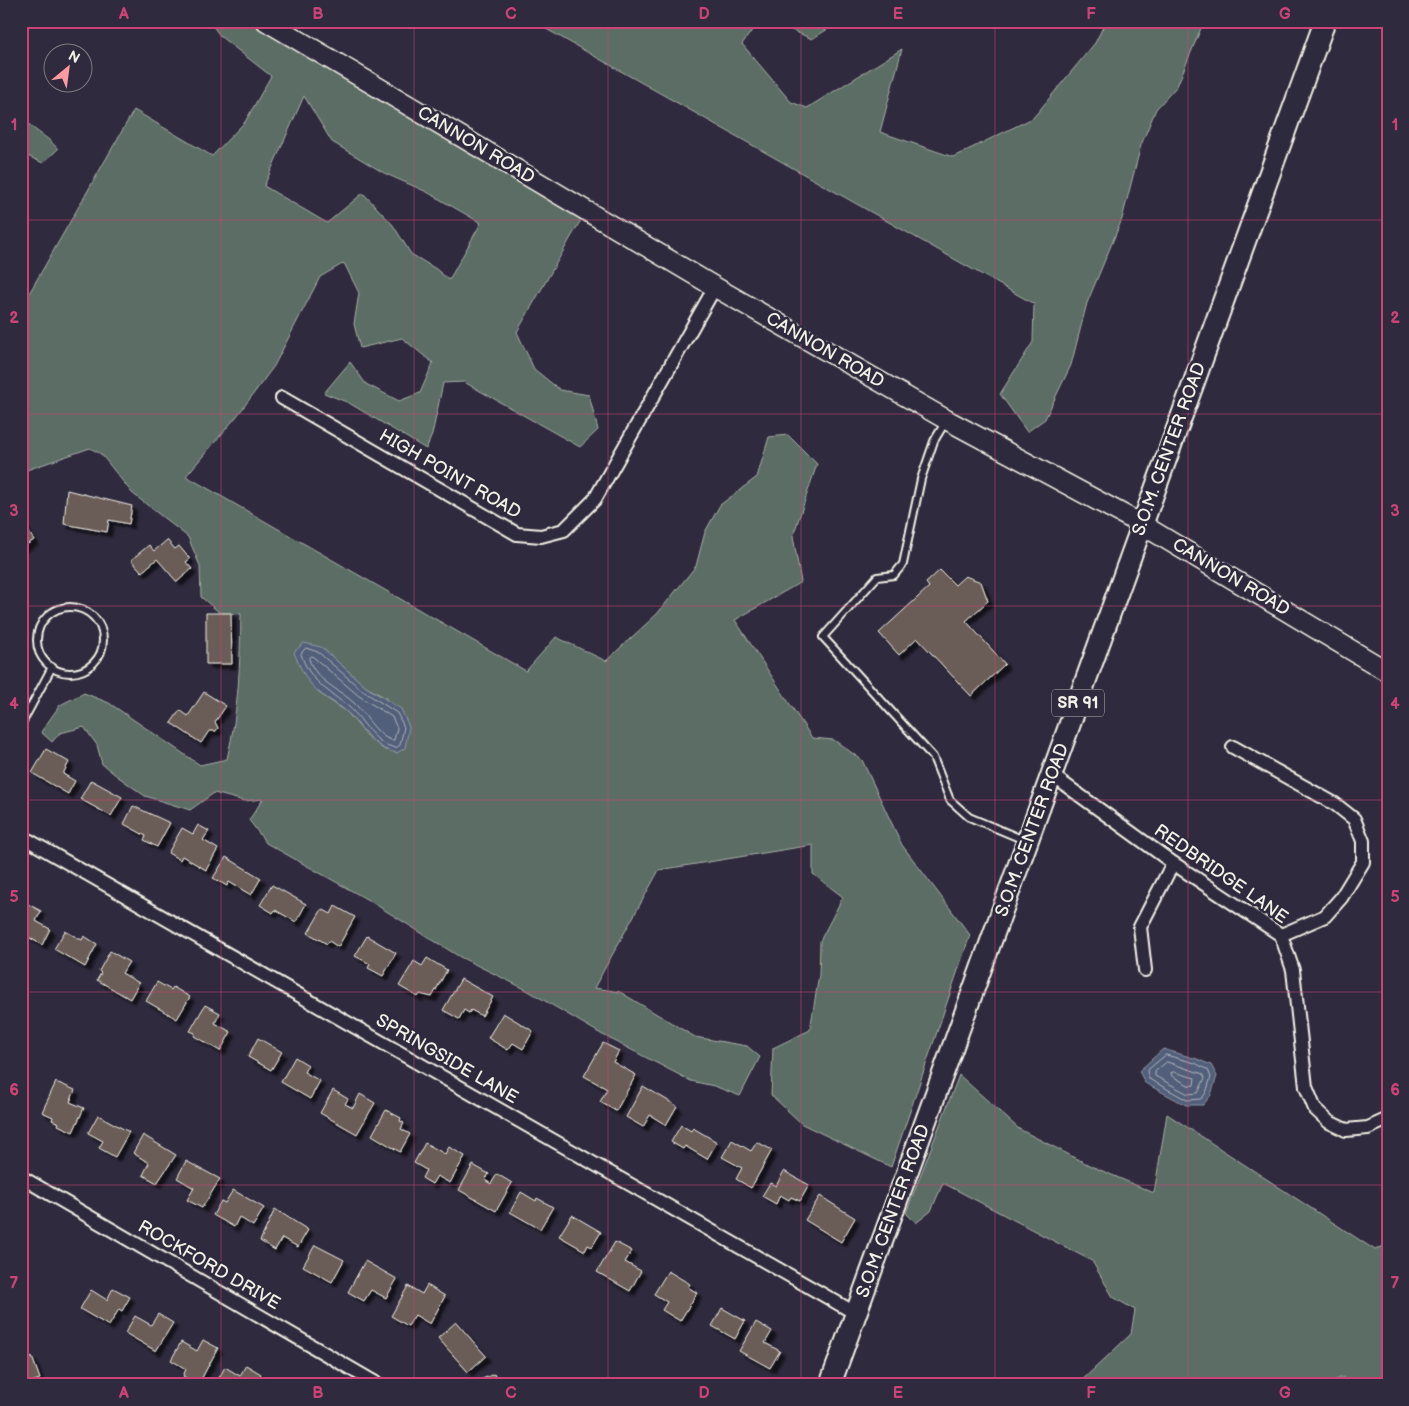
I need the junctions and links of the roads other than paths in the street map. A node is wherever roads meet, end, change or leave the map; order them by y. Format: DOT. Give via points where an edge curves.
graph roads {
  1 [pos="266,21"];
  2 [pos="1325,21"];
  3 [pos="715,287"];
  4 [pos="282,398"];
  5 [pos="947,420"];
  6 [pos="1141,524"];
  7 [pos="52,667"];
  8 [pos="1388,672"];
  9 [pos="21,725"];
  10 [pos="1233,747"];
  11 [pos="1053,776"];
  12 [pos="21,836"];
  13 [pos="1029,842"];
  14 [pos="1173,864"];
  15 [pos="1281,935"];
  16 [pos="1145,970"];
  17 [pos="1388,1119"];
  18 [pos="21,1177"];
  19 [pos="855,1313"];
  20 [pos="379,1385"];
  21 [pos="830,1385"];
  1 -- 3 [label="main road, CANNON ROAD"];
  2 -- 6 [label="main road, S.O.M. CENTER ROAD / SR 91"];
  3 -- 4 [label="street, HIGH POINT ROAD" via="595,499 564,530 540,536 517,534"];
  3 -- 5 [label="main road, CANNON ROAD"];
  5 -- 6 [label="main road, CANNON ROAD"];
  5 -- 13 [label="lane" via="934,441 921,479 903,564 894,575 877,577 822,637 933,757 950,800 969,817"];
  6 -- 8 [label="main road, CANNON ROAD"];
  6 -- 11 [label="main road, S.O.M. CENTER ROAD / SR 91"];
  7 -- 7 [label="lane" via="39,650 37,638 41,624 54,611 65,607 87,611 102,632 99,657 87,668 72,672"];
  7 -- 9 [label="lane"];
  10 -- 15 [label="street" via="1335,804 1354,819 1363,841 1362,862 1341,898 1325,916"];
  11 -- 13 [label="main road, S.O.M. CENTER ROAD / SR 91"];
  11 -- 14 [label="street, REDBRIDGE LANE"];
  12 -- 19 [label="street, SPRINGSIDE LANE"];
  13 -- 19 [label="main road, S.O.M. CENTER ROAD / SR 91"];
  14 -- 15 [label="street, REDBRIDGE LANE"];
  14 -- 16 [label="street" via="1140,927"];
  15 -- 17 [label="street, REDBRIDGE LANE" via="1293,970 1306,1088 1315,1109 1328,1122 1346,1130 1368,1128"];
  18 -- 20 [label="street, ROCKFORD DRIVE"];
  19 -- 21 [label="main road, S.O.M. CENTER ROAD / SR 91"];
}
